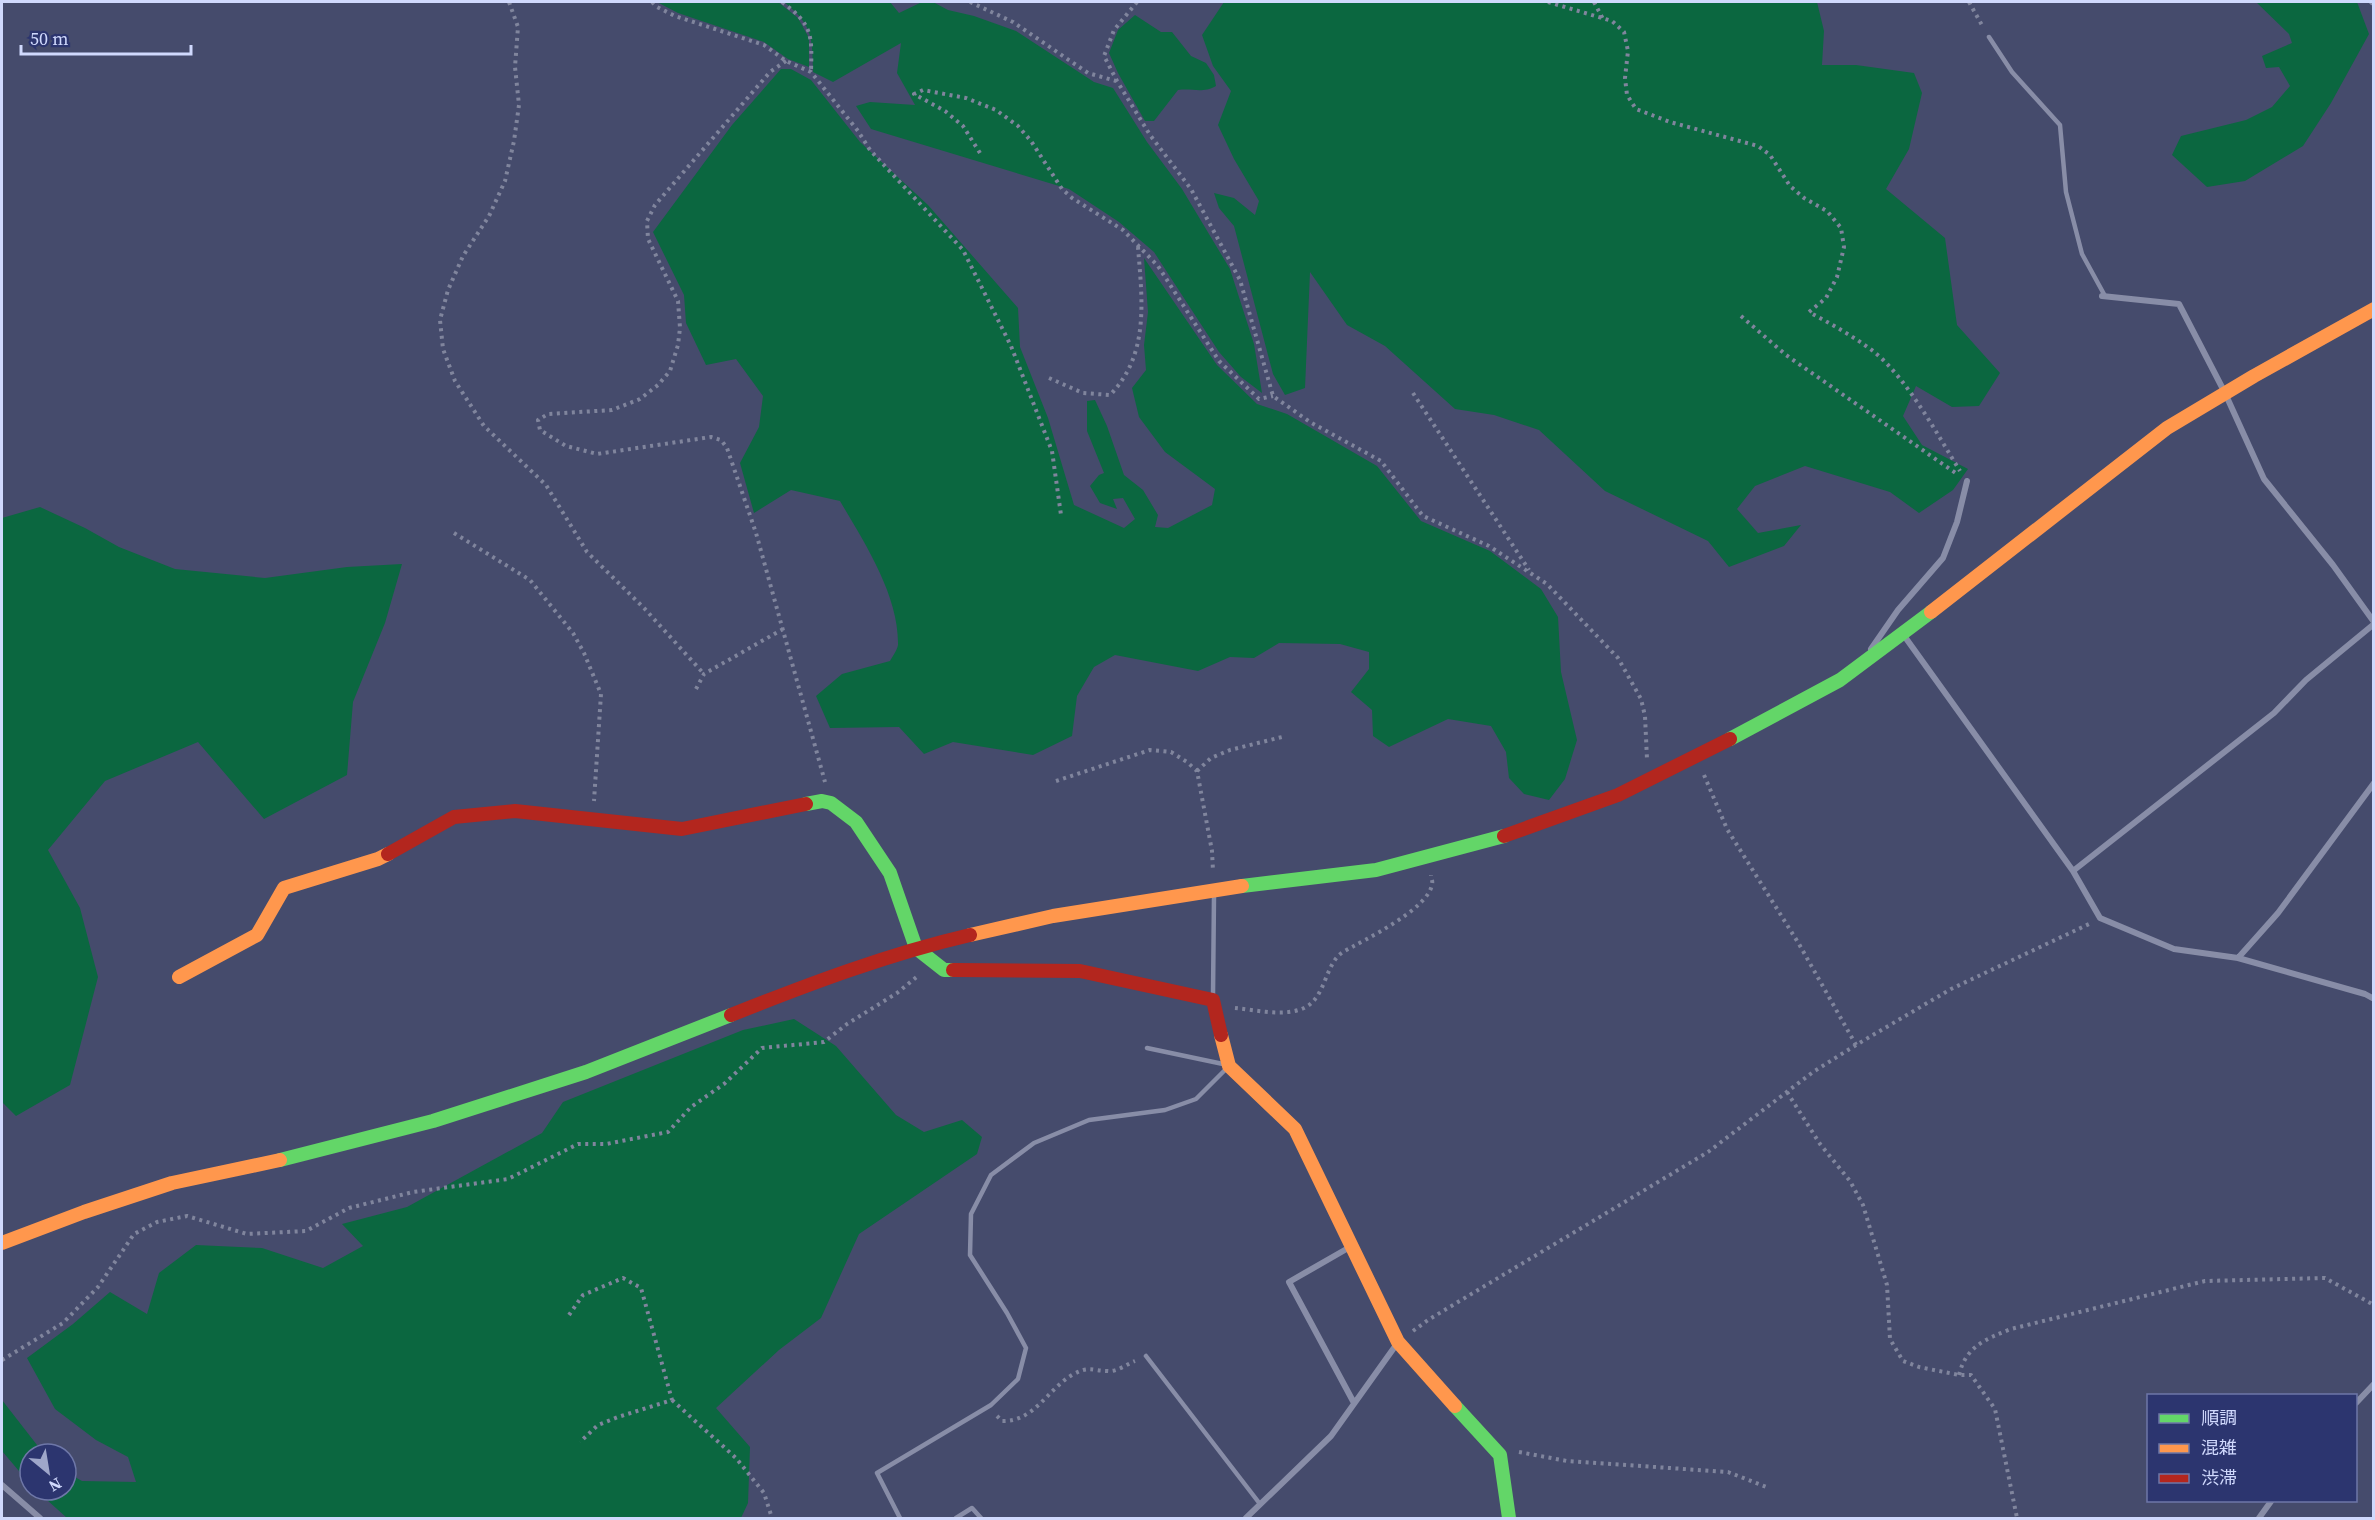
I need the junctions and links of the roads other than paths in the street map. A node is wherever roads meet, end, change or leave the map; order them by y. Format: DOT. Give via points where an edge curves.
graph roads {
  1 [pos="1989,37"];
  2 [pos="2103,296"];
  3 [pos="2373,309"];
  4 [pos="2225,393"];
  5 [pos="1967,482"];
  6 [pos="2373,623"];
  7 [pos="1902,634"];
  8 [pos="1858,666"];
  9 [pos="2373,783"];
  10 [pos="2073,871"];
  11 [pos="1214,891"];
  12 [pos="916,948"];
  13 [pos="2238,958"];
  14 [pos="179,977"];
  15 [pos="2373,999"];
  16 [pos="1214,1003"];
  17 [pos="1147,1048"];
  18 [pos="1229,1066"];
  19 [pos="2,1243"];
  20 [pos="1351,1247"];
  21 [pos="1398,1342"];
  22 [pos="1146,1356"];
  23 [pos="2373,1384"];
  24 [pos="2357,1401"];
  25 [pos="1354,1403"];
  26 [pos="2,1485"];
  27 [pos="2271,1502"];
  28 [pos="1260,1504"];
  29 [pos="40,1518"];
  30 [pos="900,1518"];
  31 [pos="956,1518"];
  32 [pos="981,1518"];
  33 [pos="1246,1518"];
  34 [pos="1509,1518"];
  35 [pos="2259,1518"];
  1 -- 2 [label="lane" via="2012,72 2060,125 2066,192 2082,254"];
  2 -- 4 [label="street" via="2179,304"];
  3 -- 4 [label="street"];
  4 -- 6 [label="street" via="2264,478"];
  4 -- 7 [label="street" via="2167,428"];
  5 -- 8 [label="street" via="1943,558 1898,610"];
  6 -- 10 [label="street" via="2274,713"];
  7 -- 8 [label="street"];
  7 -- 10 [label="street"];
  8 -- 11 [label="street" via="1777,714 1618,795 1506,835 1377,870"];
  9 -- 13 [label="street" via="2278,913"];
  10 -- 13 [label="street" via="2100,918 2174,949"];
  11 -- 12 [label="street" via="1053,916"];
  11 -- 16 [label="lane"];
  12 -- 14 [label="street" via="890,873 856,822 831,803 682,829 515,811 454,817 378,860 284,888 257,935"];
  12 -- 16 [label="street" via="944,970 1080,971"];
  12 -- 19 [label="street" via="806,985 586,1072 433,1121 171,1184"];
  13 -- 15 [label="street"];
  16 -- 18 [label="street"];
  17 -- 18 [label="lane"];
  18 -- 20 [label="street" via="1295,1130"];
  18 -- 30 [label="lane" via="1196,1099 1166,1110 1089,1120 1034,1143 991,1174 970,1214 970,1255 1026,1348 1018,1379 987,1407 877,1473"];
  20 -- 21 [label="street"];
  20 -- 25 [label="street" via="1289,1282"];
  21 -- 25 [label="street"];
  21 -- 34 [label="street" via="1500,1455"];
  22 -- 28 [label="lane"];
  23 -- 24 [label="street"];
  25 -- 28 [label="street" via="1331,1436"];
  26 -- 29 [label="street"];
  27 -- 35 [label="street"];
  28 -- 33 [label="street"];
  31 -- 32 [label="lane" via="972,1508"];
}
